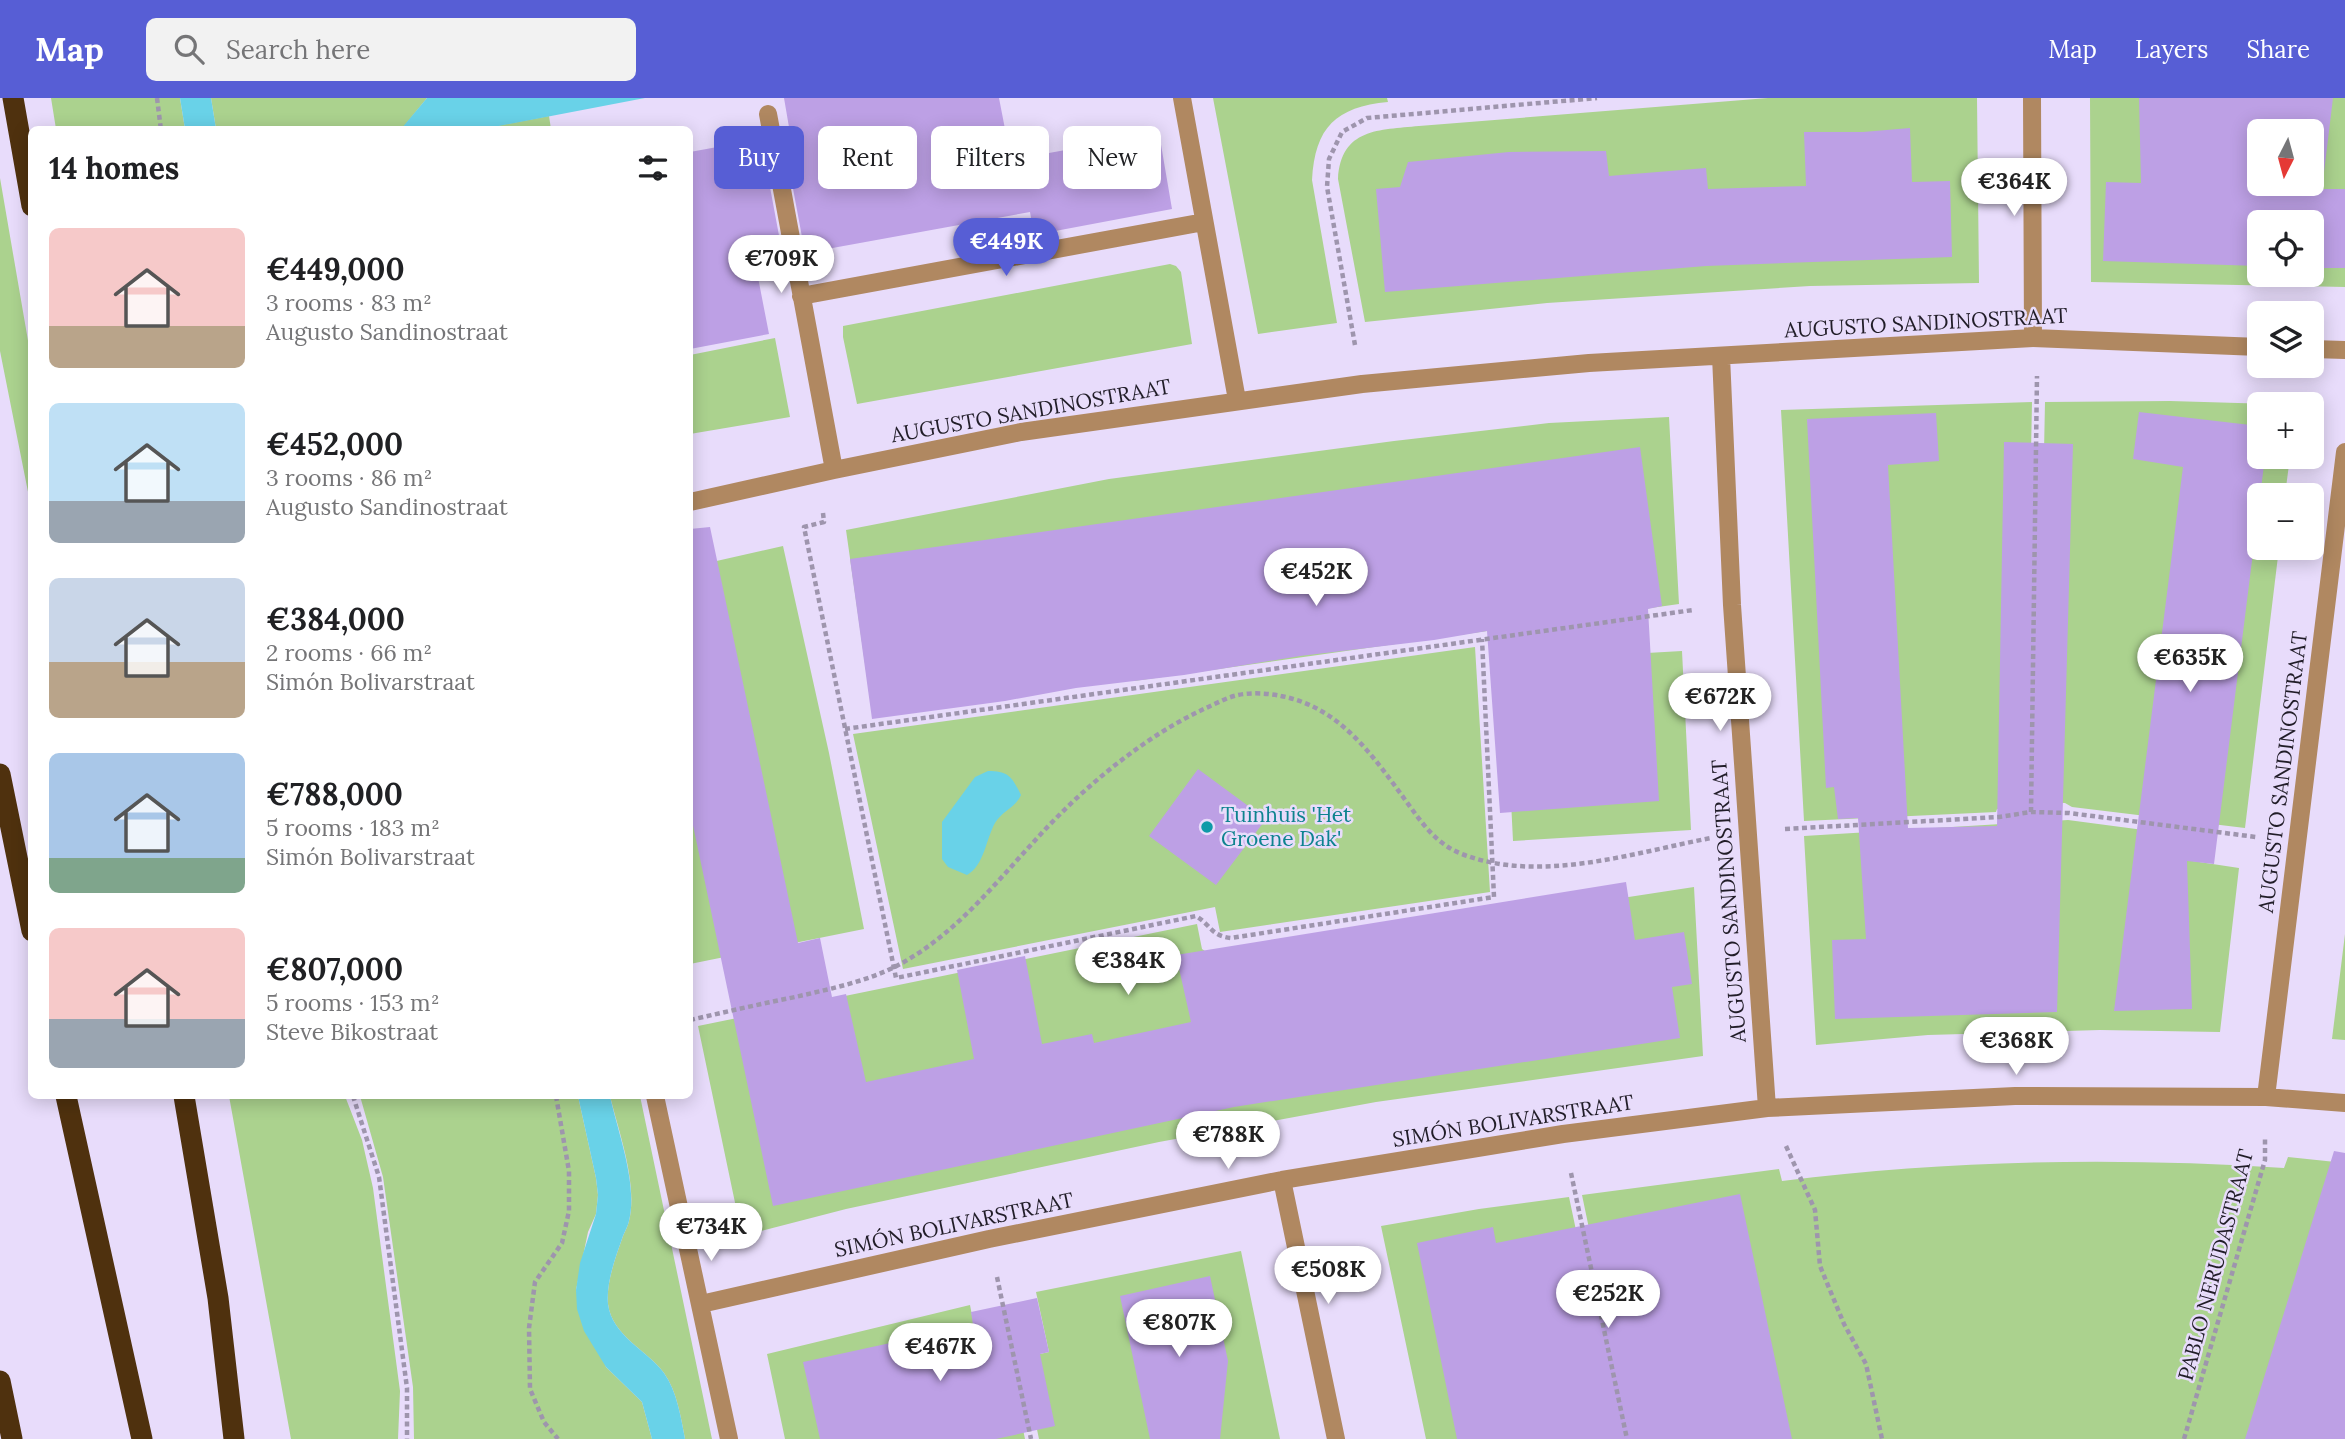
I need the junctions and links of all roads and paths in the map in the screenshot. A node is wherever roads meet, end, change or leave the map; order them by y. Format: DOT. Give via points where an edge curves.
graph roads {
  1 [pos="13,98"];
  2 [pos="157,98"];
  3 [pos="1182,98"];
  4 [pos="1597,98"];
  5 [pos="2032,98"];
  6 [pos="768,114"];
  7 [pos="160,126"];
  8 [pos="28,183"];
  9 [pos="1204,222"];
  10 [pos="801,296"];
  11 [pos="2033,338"];
  12 [pos="2247,346"];
  13 [pos="2324,349"];
  14 [pos="2345,350"];
  15 [pos="1721,356"];
  16 [pos="1362,384"];
  17 [pos="1237,400"];
  18 [pos="2345,452"];
  19 [pos="834,470"];
  20 [pos="693,501"];
  21 [pos="1732,605"];
  22 [pos="1482,639"];
  23 [pos="845,729"];
  24 [pos="0,774"];
  25 [pos="2031,812"];
  26 [pos="2300,817"];
  27 [pos="1746,832"];
  28 [pos="1492,864"];
  29 [pos="28,911"];
  30 [pos="894,968"];
  31 [pos="693,1019"];
  32 [pos="2266,1097"];
  33 [pos="67,1099"];
  34 [pos="185,1099"];
  35 [pos="354,1099"];
  36 [pos="557,1099"];
  37 [pos="656,1099"];
  38 [pos="2345,1103"];
  39 [pos="1767,1108"];
  40 [pos="1563,1135"];
  41 [pos="1282,1180"];
  42 [pos="989,1238"];
  43 [pos="701,1304"];
  44 [pos="0,1381"];
  45 [pos="12,1439"];
  46 [pos="142,1439"];
  47 [pos="234,1439"];
  48 [pos="407,1439"];
  49 [pos="558,1439"];
  50 [pos="729,1439"];
  51 [pos="1031,1439"];
  52 [pos="1336,1439"];
  53 [pos="1627,1439"];
  54 [pos="1881,1439"];
  55 [pos="2184,1439"];
  1 -- 8 [label="highway"];
  2 -- 7 [label="path"];
  3 -- 9 [label="street"];
  4 -- 16 [label="path" via="1367,118 1342,132 1329,159 1327,187"];
  5 -- 11 [label="street"];
  6 -- 10 [label="street"];
  9 -- 10 [label="street"];
  9 -- 17 [label="street"];
  10 -- 19 [label="street"];
  11 -- 12 [label="street, AUGUSTO SANDINOSTRAAT"];
  11 -- 15 [label="street, AUGUSTO SANDINOSTRAAT"];
  11 -- 25 [label="path" via="2038,389"];
  13 -- 14 [label="street"];
  15 -- 16 [label="street, AUGUSTO SANDINOSTRAAT"];
  15 -- 21 [label="street, AUGUSTO SANDINOSTRAAT"];
  16 -- 17 [label="street, AUGUSTO SANDINOSTRAAT"];
  17 -- 19 [label="street, AUGUSTO SANDINOSTRAAT" via="1021,432"];
  18 -- 26 [label="street, AUGUSTO SANDINOSTRAAT"];
  19 -- 20 [label="street, AUGUSTO SANDINOSTRAAT"];
  19 -- 23 [label="path" via="821,496 824,522 804,527"];
  21 -- 22 [label="path"];
  21 -- 27 [label="street, AUGUSTO SANDINOSTRAAT"];
  22 -- 23 [label="path"];
  22 -- 28 [label="path"];
  23 -- 30 [label="path"];
  24 -- 29 [label="highway"];
  25 -- 26 [label="path" via="2256,837 2259,812"];
  25 -- 27 [label="path"];
  26 -- 32 [label="street, AUGUSTO SANDINOSTRAAT"];
  27 -- 28 [label="path" via="1593,861 1543,866"];
  27 -- 39 [label="street, AUGUSTO SANDINOSTRAAT"];
  28 -- 30 [label="path" via="1494,897 1231,938 1214,933 1196,916 896,978"];
  28 -- 30 [label="path" via="1435,839 1376,761 1327,713 1302,700 1268,693 1234,696 1182,719 1134,751 1052,822 959,922"];
  30 -- 31 [label="path" via="845,986"];
  32 -- 38 [label="street, SIMÓN BOLIVARSTRAAT"];
  32 -- 39 [label="street, SIMÓN BOLIVARSTRAAT" via="2015,1096"];
  32 -- 55 [label="path, PABLO NERUDASTRAAT" via="2265,1160"];
  33 -- 46 [label="highway"];
  34 -- 47 [label="highway" via="218,1298"];
  35 -- 48 [label="path" via="379,1177 407,1388"];
  36 -- 49 [label="path" via="569,1171 569,1211 562,1243 535,1282 529,1328 530,1390 544,1422"];
  37 -- 43 [label="street"];
  39 -- 40 [label="street, SIMÓN BOLIVARSTRAAT"];
  39 -- 54 [label="path" via="1815,1210 1820,1266 1866,1364"];
  40 -- 41 [label="street, SIMÓN BOLIVARSTRAAT"];
  40 -- 53 [label="path"];
  41 -- 42 [label="street, SIMÓN BOLIVARSTRAAT"];
  41 -- 52 [label="street"];
  42 -- 43 [label="street, SIMÓN BOLIVARSTRAAT"];
  42 -- 51 [label="path"];
  43 -- 50 [label="street"];
  44 -- 45 [label="highway"];
}
